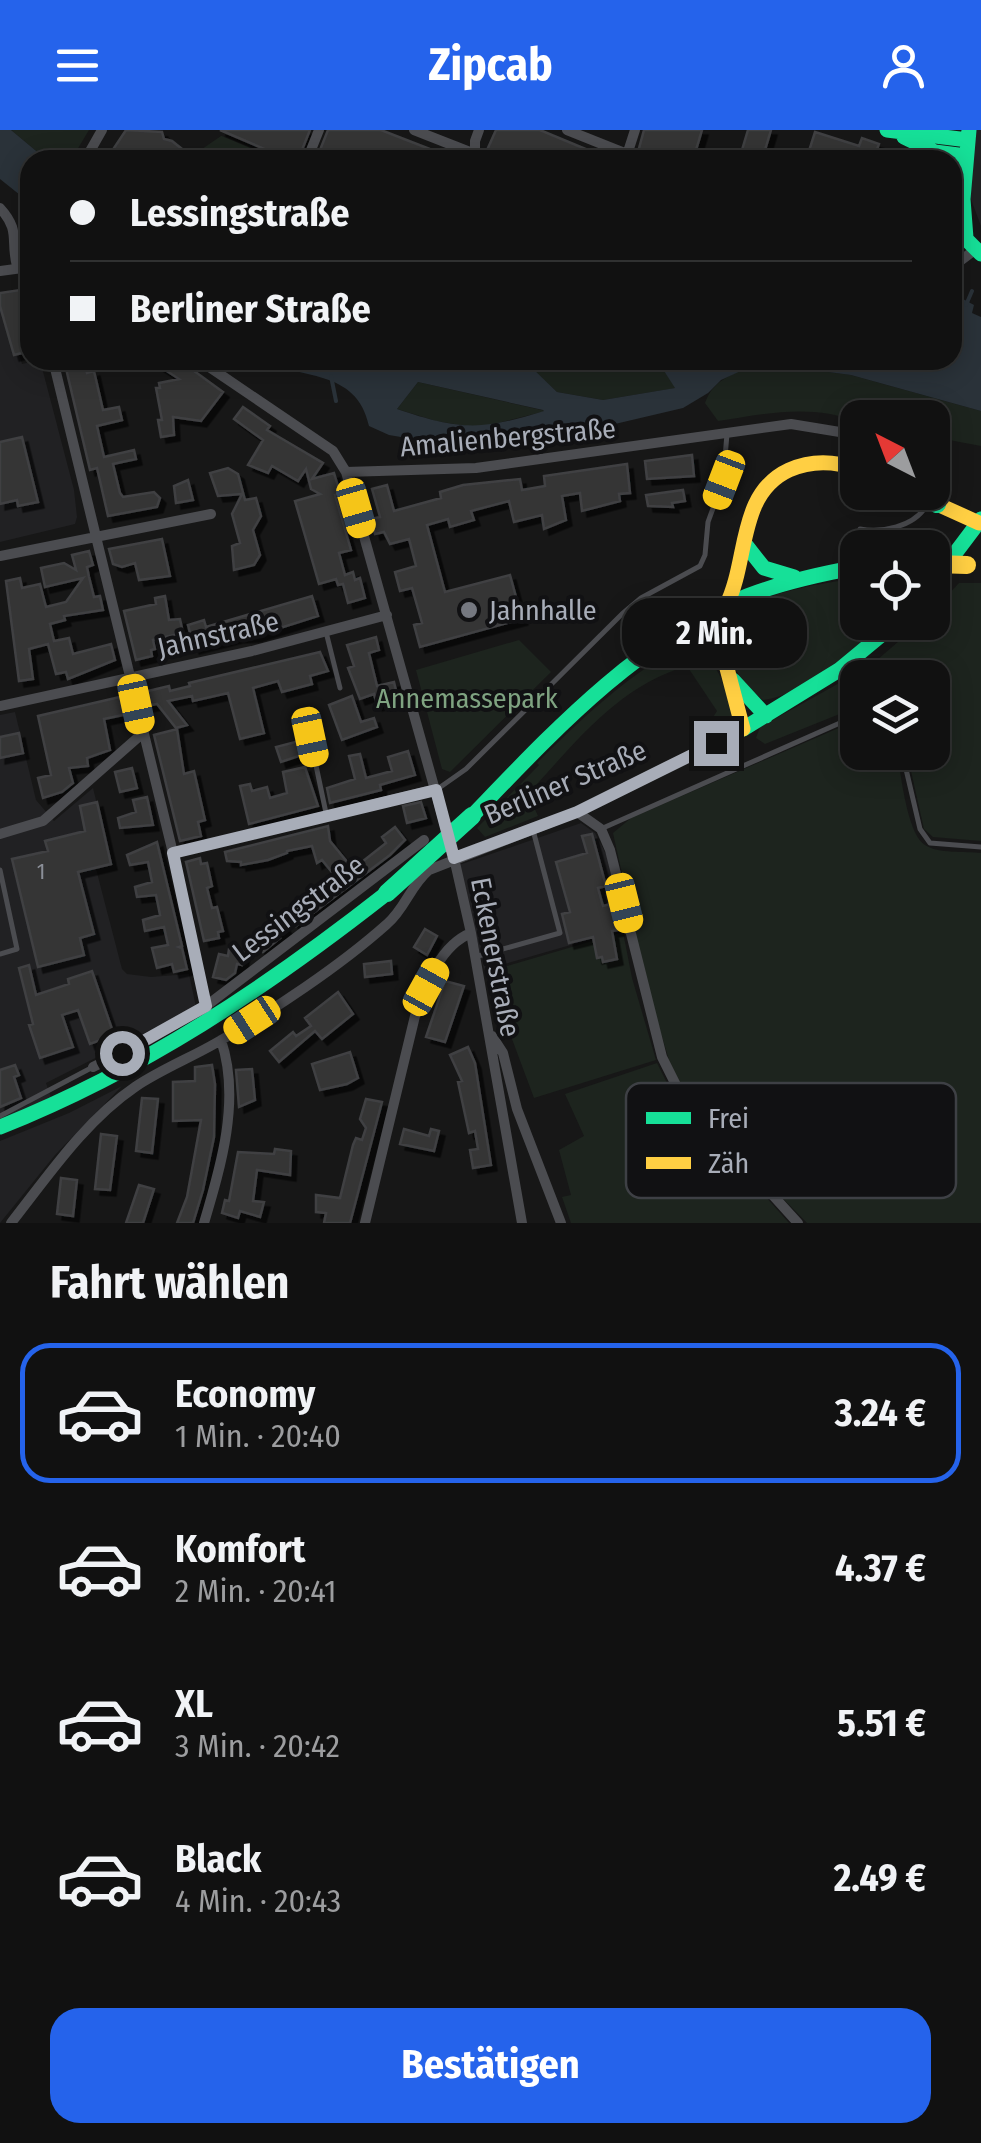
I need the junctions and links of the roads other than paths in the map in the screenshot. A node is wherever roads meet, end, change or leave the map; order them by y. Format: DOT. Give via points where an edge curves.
graph roads {
  1 [pos="414,130"];
  2 [pos="567,130"];
  3 [pos="892,131"];
  4 [pos="959,144"];
  5 [pos="462,150"];
  6 [pos="611,150"];
  7 [pos="962,185"];
  8 [pos="0,208"];
  9 [pos="966,244"];
  10 [pos="20,261"];
  11 [pos="55,370"];
  12 [pos="214,370"];
  13 [pos="840,432"];
  14 [pos="727,434"];
  15 [pos="840,467"];
  16 [pos="346,472"];
  17 [pos="950,509"];
  18 [pos="924,510"];
  19 [pos="210,514"];
  20 [pos="980,521"];
  21 [pos="860,528"];
  22 [pos="96,535"];
  23 [pos="745,544"];
  24 [pos="0,556"];
  25 [pos="950,560"];
  26 [pos="840,571"];
  27 [pos="804,577"];
  28 [pos="730,606"];
  29 [pos="387,615"];
  30 [pos="326,632"];
  31 [pos="875,640"];
  32 [pos="660,644"];
  33 [pos="723,660"];
  34 [pos="130,676"];
  35 [pos="733,680"];
  36 [pos="340,688"];
  37 [pos="0,706"];
  38 [pos="766,716"];
  39 [pos="840,723"];
  40 [pos="743,729"];
  41 [pos="143,733"];
  42 [pos="310,737"];
  43 [pos="906,770"];
  44 [pos="436,790"];
  45 [pos="577,812"];
  46 [pos="327,816"];
  47 [pos="601,829"];
  48 [pos="533,830"];
  49 [pos="0,834"];
  50 [pos="424,840"];
  51 [pos="981,848"];
  52 [pos="173,853"];
  53 [pos="454,858"];
  54 [pos="0,870"];
  55 [pos="471,933"];
  56 [pos="0,954"];
  57 [pos="474,957"];
  58 [pos="206,1006"];
  59 [pos="488,1031"];
  60 [pos="221,1040"];
  61 [pos="93,1068"];
  62 [pos="675,1083"];
  63 [pos="0,1116"];
  64 [pos="0,1128"];
  65 [pos="775,1198"];
  66 [pos="11,1223"];
  67 [pos="204,1223"];
  68 [pos="365,1223"];
  69 [pos="522,1223"];
  70 [pos="561,1223"];
  71 [pos="798,1223"];
  1 -- 5 [label="street"];
  2 -- 6 [label="street"];
  3 -- 4 [label="main road"];
  7 -- 9 [label="main road"];
  8 -- 10 [label="street" via="15,229"];
  11 -- 22 [label="street"];
  12 -- 16 [label="street" via="333,451"];
  13 -- 14 [label="street, Amalienbergstraße" via="790,424"];
  14 -- 16 [label="street, Amalienbergstraße" via="476,468"];
  14 -- 44 [label="lane" via="724,480 700,566 642,598 466,769"];
  15 -- 23 [label="main road" via="811,463 774,476 753,502"];
  16 -- 29 [label="street, Eckenerstraße"];
  17 -- 20 [label="main road"];
  18 -- 21 [label="lane" via="881,534"];
  19 -- 22 [label="street"];
  20 -- 25 [label="main road"];
  22 -- 24 [label="street"];
  22 -- 34 [label="street"];
  23 -- 27 [label="main road" via="768,573"];
  23 -- 28 [label="main road"];
  26 -- 27 [label="main road"];
  27 -- 28 [label="main road"];
  28 -- 32 [label="main road"];
  28 -- 33 [label="main road" via="721,627"];
  29 -- 30 [label="street, Jahnstraße"];
  29 -- 44 [label="street, Eckenerstraße"];
  30 -- 34 [label="street, Jahnstraße"];
  30 -- 36 [label="lane"];
  31 -- 38 [label="main road, Berliner Straße"];
  32 -- 33 [label="main road" via="699,646"];
  32 -- 64 [label="main road, bridge" via="577,708 387,893 288,971 183,1041"];
  33 -- 35 [label="main road"];
  34 -- 37 [label="street, Jahnstraße"];
  34 -- 41 [label="street"];
  35 -- 38 [label="main road"];
  35 -- 40 [label="main road"];
  38 -- 40 [label="main road, Berliner Straße"];
  39 -- 47 [label="lane"];
  40 -- 45 [label="street, Berliner Straße"];
  41 -- 49 [label="street" via="43,821"];
  41 -- 52 [label="street"];
  42 -- 46 [label="lane"];
  43 -- 51 [label="lane" via="920,829 930,842"];
  44 -- 46 [label="street"];
  44 -- 53 [label="street, Eckenerstraße"];
  45 -- 47 [label="street"];
  45 -- 48 [label="street, Berliner Straße"];
  46 -- 52 [label="street"];
  47 -- 62 [label="street" via="662,1057"];
  48 -- 53 [label="street, Berliner Straße"];
  48 -- 57 [label="lane" via="560,933"];
  50 -- 58 [label="street, Lessingstraße"];
  52 -- 58 [label="street"];
  53 -- 55 [label="street, Eckenerstraße"];
  53 -- 60 [label="street, Lessingstraße" via="414,882 388,924"];
  54 -- 56 [label="lane" via="17,950"];
  55 -- 57 [label="street, Eckenerstraße"];
  55 -- 68 [label="street" via="452,945 426,987"];
  57 -- 59 [label="street, Eckenerstraße"];
  58 -- 61 [label="street, Lessingstraße"];
  59 -- 69 [label="street, Eckenerstraße"];
  59 -- 70 [label="street" via="503,1053 517,1110"];
  60 -- 66 [label="street, Lessingstraße" via="134,1088 61,1159"];
  60 -- 67 [label="street" via="226,1138"];
  61 -- 63 [label="lane"];
  65 -- 71 [label="street"];
}
